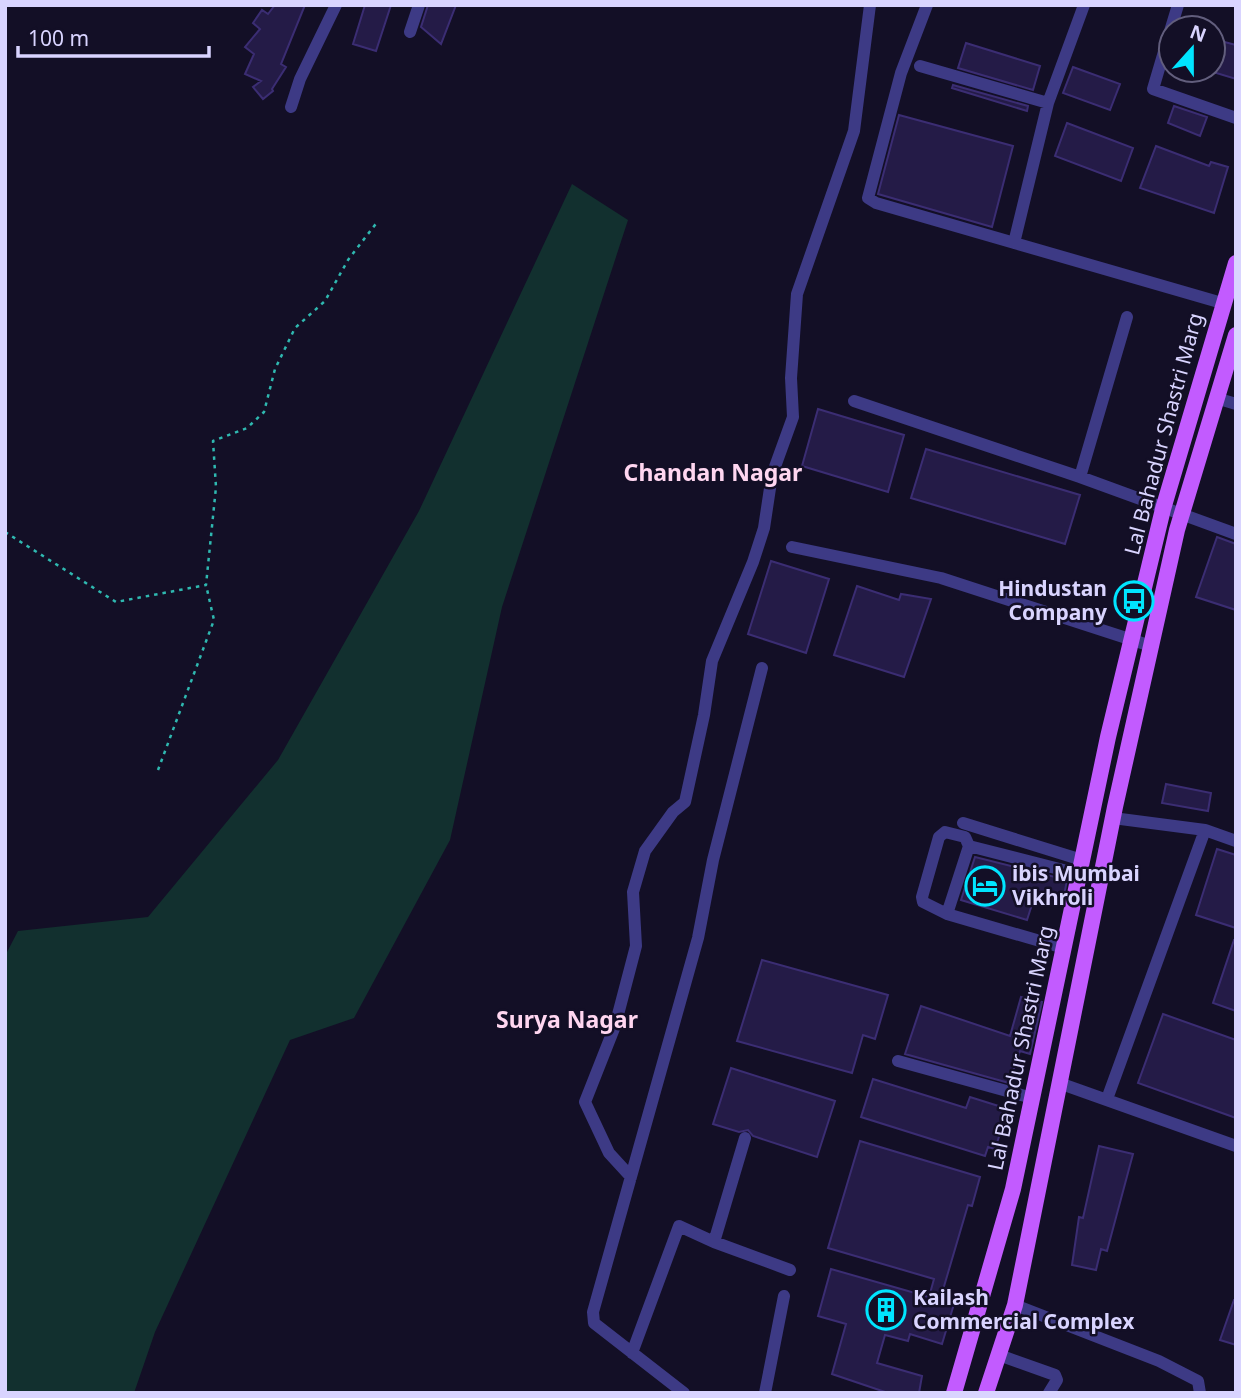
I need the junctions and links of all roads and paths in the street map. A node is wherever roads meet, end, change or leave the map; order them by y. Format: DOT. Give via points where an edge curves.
graph roads {
  1 [pos="336,5"];
  2 [pos="419,5"];
  3 [pos="870,5"];
  4 [pos="927,5"];
  5 [pos="1084,5"];
  6 [pos="410,32"];
  7 [pos="920,66"];
  8 [pos="1157,75"];
  9 [pos="1048,103"];
  10 [pos="291,107"];
  11 [pos="1236,118"];
  12 [pos="378,221"];
  13 [pos="1014,243"];
  14 [pos="1236,263"];
  15 [pos="1222,303"];
  16 [pos="1127,317"];
  17 [pos="1236,335"];
  18 [pos="1216,398"];
  19 [pos="854,401"];
  20 [pos="1236,404"];
  21 [pos="1080,477"];
  22 [pos="1163,509"];
  23 [pos="1183,515"];
  24 [pos="5,532"];
  25 [pos="1236,534"];
  26 [pos="792,547"];
  27 [pos="206,585"];
  28 [pos="1133,641"];
  29 [pos="1151,646"];
  30 [pos="762,668"];
  31 [pos="158,770"];
  32 [pos="1113,818"];
  33 [pos="963,823"];
  34 [pos="1205,830"];
  35 [pos="1236,841"];
  36 [pos="969,846"];
  37 [pos="1081,867"];
  38 [pos="1075,892"];
  39 [pos="1097,897"];
  40 [pos="947,914"];
  41 [pos="1064,948"];
  42 [pos="898,1061"];
  43 [pos="1059,1083"];
  44 [pos="1032,1098"];
  45 [pos="1107,1099"];
  46 [pos="746,1138"];
  47 [pos="1236,1146"];
  48 [pos="631,1177"];
  49 [pos="714,1242"];
  50 [pos="990,1269"];
  51 [pos="790,1270"];
  52 [pos="1019,1278"];
  53 [pos="784,1297"];
  54 [pos="1015,1305"];
  55 [pos="632,1353"];
  56 [pos="999,1355"];
  57 [pos="684,1393"];
  58 [pos="765,1393"];
  59 [pos="954,1393"];
  60 [pos="986,1393"];
  61 [pos="1049,1393"];
  62 [pos="1200,1393"];
  1 -- 10 [label="street"];
  2 -- 6 [label="street"];
  3 -- 48 [label="street" via="854,131 797,294 793,417 772,475 753,562 712,661 685,802 645,851 633,892 636,946 615,1026 585,1102 609,1153"];
  4 -- 13 [label="street" via="901,74 868,198"];
  5 -- 9 [label="street"];
  7 -- 9 [label="street"];
  8 -- 11 [label="street" via="1153,89"];
  9 -- 13 [label="street"];
  12 -- 27 [label="path" via="325,301 295,328 275,369 264,412 247,428 213,441 216,487"];
  13 -- 15 [label="street"];
  14 -- 15 [label="main road, Lal Bahadur Shastri Marg"];
  15 -- 22 [label="main road, Lal Bahadur Shastri Marg"];
  16 -- 21 [label="street"];
  17 -- 18 [label="main road, Lal Bahadur Shastri Marg"];
  18 -- 20 [label="street"];
  18 -- 23 [label="main road, Lal Bahadur Shastri Marg"];
  19 -- 21 [label="street"];
  21 -- 22 [label="street"];
  22 -- 23 [label="street"];
  22 -- 28 [label="main road, Lal Bahadur Shastri Marg"];
  23 -- 25 [label="street"];
  23 -- 29 [label="main road, Lal Bahadur Shastri Marg"];
  24 -- 27 [label="path" via="116,602"];
  26 -- 28 [label="street" via="942,578"];
  27 -- 31 [label="path" via="214,620"];
  28 -- 29 [label="street"];
  28 -- 37 [label="main road, Lal Bahadur Shastri Marg"];
  29 -- 32 [label="main road, Lal Bahadur Shastri Marg"];
  30 -- 48 [label="street" via="698,938"];
  32 -- 34 [label="street"];
  32 -- 39 [label="main road, Lal Bahadur Shastri Marg"];
  33 -- 37 [label="street"];
  34 -- 35 [label="street"];
  34 -- 45 [label="street"];
  36 -- 37 [label="street"];
  36 -- 40 [label="street"];
  36 -- 40 [label="street" via="965,837 955,833 939,837 922,897 928,906"];
  37 -- 38 [label="main road, Lal Bahadur Shastri Marg"];
  38 -- 39 [label="main road"];
  38 -- 41 [label="main road, Lal Bahadur Shastri Marg"];
  39 -- 43 [label="main road, Lal Bahadur Shastri Marg"];
  40 -- 41 [label="street"];
  41 -- 44 [label="main road, Lal Bahadur Shastri Marg"];
  42 -- 44 [label="street"];
  43 -- 45 [label="street"];
  43 -- 52 [label="main road, Lal Bahadur Shastri Marg"];
  44 -- 50 [label="main road, Lal Bahadur Shastri Marg"];
  45 -- 47 [label="street"];
  46 -- 49 [label="street"];
  48 -- 55 [label="street" via="593,1312 594,1323"];
  49 -- 51 [label="street"];
  49 -- 55 [label="street" via="679,1226"];
  50 -- 52 [label="main road"];
  50 -- 59 [label="main road, Lal Bahadur Shastri Marg"];
  52 -- 54 [label="main road, Lal Bahadur Shastri Marg"];
  53 -- 58 [label="street"];
  54 -- 56 [label="main road, Lal Bahadur Shastri Marg"];
  54 -- 62 [label="street" via="1159,1361 1198,1381"];
  55 -- 57 [label="street"];
  56 -- 60 [label="main road, Lal Bahadur Shastri Marg"];
  56 -- 61 [label="street" via="1055,1374 1057,1380"];
}
